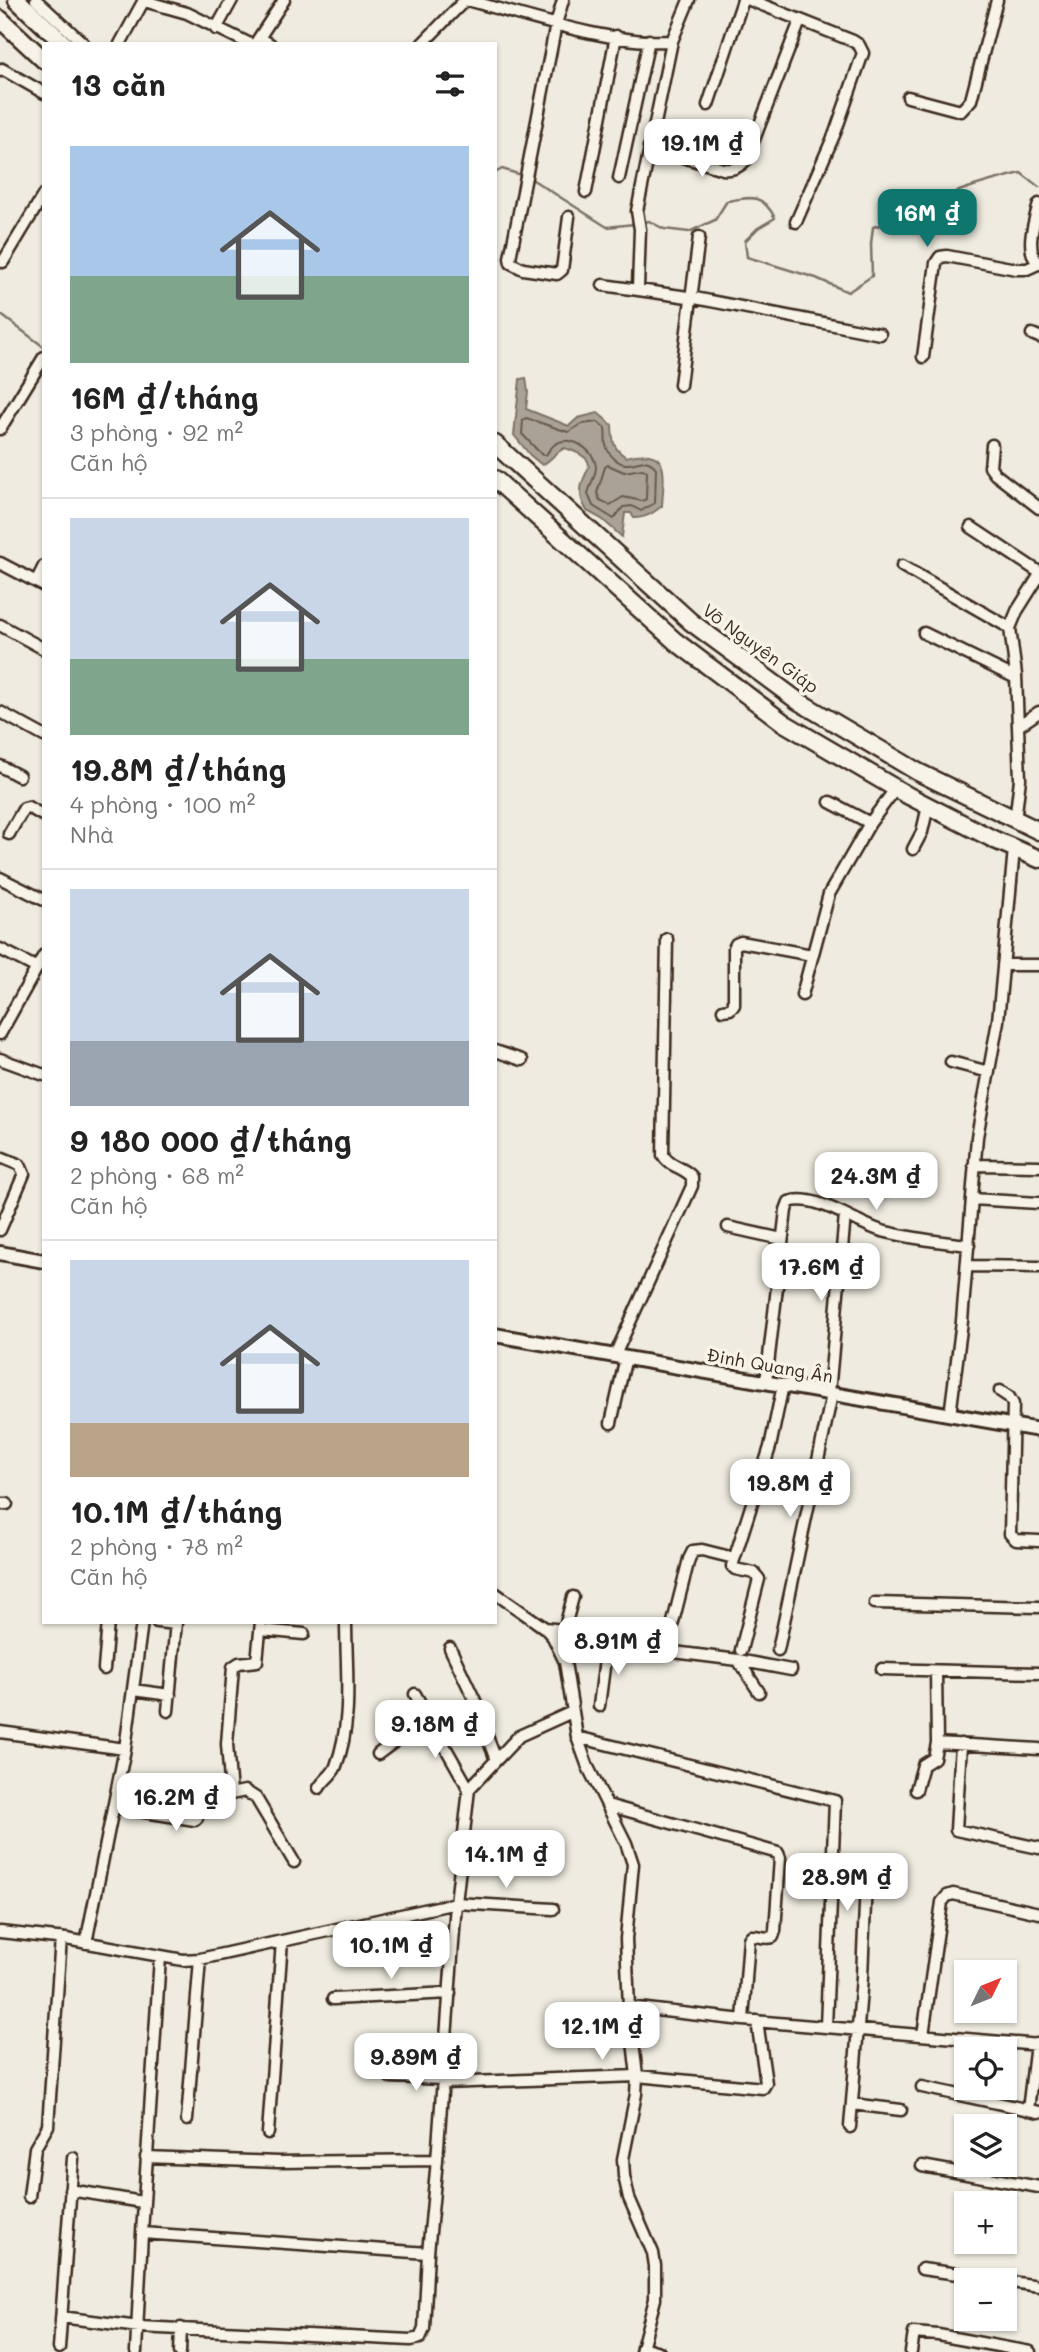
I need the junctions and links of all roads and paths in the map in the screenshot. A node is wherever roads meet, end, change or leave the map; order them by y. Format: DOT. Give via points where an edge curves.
graph roads {
  1 [pos="17,0"];
  2 [pos="36,0"];
  3 [pos="144,0"];
  4 [pos="232,0"];
  5 [pos="284,0"];
  6 [pos="466,0"];
  7 [pos="563,0"];
  8 [pos="689,0"];
  9 [pos="743,0"];
  10 [pos="750,0"];
  11 [pos="997,0"];
  12 [pos="0,19"];
  13 [pos="800,21"];
  14 [pos="556,24"];
  15 [pos="216,29"];
  16 [pos="616,36"];
  17 [pos="649,40"];
  18 [pos="672,41"];
  19 [pos="62,42"];
  20 [pos="82,42"];
  21 [pos="121,42"];
  22 [pos="245,42"];
  23 [pos="262,42"];
  24 [pos="424,42"];
  25 [pos="42,58"];
  26 [pos="0,71"];
  27 [pos="42,92"];
  28 [pos="908,97"];
  29 [pos="708,105"];
  30 [pos="649,147"];
  31 [pos="619,178"];
  32 [pos="586,192"];
  33 [pos="42,197"];
  34 [pos="1039,204"];
  35 [pos="569,217"];
  36 [pos="796,222"];
  37 [pos="699,237"];
  38 [pos="2,262"];
  39 [pos="1039,264"];
  40 [pos="603,285"];
  41 [pos="638,288"];
  42 [pos="691,298"];
  43 [pos="880,334"];
  44 [pos="923,357"];
  45 [pos="42,360"];
  46 [pos="680,385"];
  47 [pos="0,429"];
  48 [pos="992,445"];
  49 [pos="497,446"];
  50 [pos="497,481"];
  51 [pos="1039,508"];
  52 [pos="971,527"];
  53 [pos="0,563"];
  54 [pos="902,566"];
  55 [pos="1039,574"];
  56 [pos="40,584"];
  57 [pos="0,625"];
  58 [pos="1010,628"];
  59 [pos="924,633"];
  60 [pos="42,648"];
  61 [pos="1016,678"];
  62 [pos="0,712"];
  63 [pos="1039,712"];
  64 [pos="1018,726"];
  65 [pos="42,735"];
  66 [pos="0,766"];
  67 [pos="19,776"];
  68 [pos="896,788"];
  69 [pos="830,802"];
  70 [pos="928,806"];
  71 [pos="42,815"];
  72 [pos="1015,821"];
  73 [pos="870,823"];
  74 [pos="1039,831"];
  75 [pos="9,834"];
  76 [pos="913,849"];
  77 [pos="1014,849"];
  78 [pos="1039,859"];
  79 [pos="0,877"];
  80 [pos="42,899"];
  81 [pos="667,939"];
  82 [pos="0,949"];
  83 [pos="812,955"];
  84 [pos="42,959"];
  85 [pos="1003,965"];
  86 [pos="1039,965"];
  87 [pos="37,968"];
  88 [pos="802,995"];
  89 [pos="723,1010"];
  90 [pos="0,1034"];
  91 [pos="497,1052"];
  92 [pos="0,1059"];
  93 [pos="522,1060"];
  94 [pos="951,1062"];
  95 [pos="989,1072"];
  96 [pos="42,1074"];
  97 [pos="3,1158"];
  98 [pos="974,1165"];
  99 [pos="1039,1166"];
  100 [pos="972,1199"];
  101 [pos="1039,1203"];
  102 [pos="845,1215"];
  103 [pos="727,1227"];
  104 [pos="0,1230"];
  105 [pos="782,1239"];
  106 [pos="969,1245"];
  107 [pos="0,1254"];
  108 [pos="42,1261"];
  109 [pos="967,1266"];
  110 [pos="1039,1267"];
  111 [pos="497,1335"];
  112 [pos="621,1356"];
  113 [pos="766,1382"];
  114 [pos="783,1385"];
  115 [pos="1000,1391"];
  116 [pos="830,1393"];
  117 [pos="950,1415"];
  118 [pos="611,1423"];
  119 [pos="1012,1426"];
  120 [pos="1039,1430"];
  121 [pos="1039,1541"];
  122 [pos="734,1558"];
  123 [pos="497,1593"];
  124 [pos="573,1597"];
  125 [pos="875,1603"];
  126 [pos="1039,1607"];
  127 [pos="108,1624"];
  128 [pos="142,1624"];
  129 [pos="176,1624"];
  130 [pos="346,1624"];
  131 [pos="261,1626"];
  132 [pos="545,1628"];
  133 [pos="564,1630"];
  134 [pos="304,1634"];
  135 [pos="553,1636"];
  136 [pos="607,1644"];
  137 [pos="450,1648"];
  138 [pos="778,1650"];
  139 [pos="739,1655"];
  140 [pos="881,1668"];
  141 [pos="104,1669"];
  142 [pos="791,1671"];
  143 [pos="936,1671"];
  144 [pos="1039,1673"];
  145 [pos="133,1690"];
  146 [pos="759,1692"];
  147 [pos="415,1694"];
  148 [pos="170,1695"];
  149 [pos="599,1706"];
  150 [pos="168,1711"];
  151 [pos="572,1712"];
  152 [pos="428,1717"];
  153 [pos="0,1732"];
  154 [pos="577,1737"];
  155 [pos="937,1743"];
  156 [pos="961,1744"];
  157 [pos="125,1749"];
  158 [pos="1039,1749"];
  159 [pos="378,1754"];
  160 [pos="496,1760"];
  161 [pos="171,1784"];
  162 [pos="320,1788"];
  163 [pos="469,1789"];
  164 [pos="916,1790"];
  165 [pos="204,1792"];
  166 [pos="230,1794"];
  167 [pos="607,1805"];
  168 [pos="113,1807"];
  169 [pos="1039,1848"];
  170 [pos="294,1862"];
  171 [pos="866,1880"];
  172 [pos="456,1903"];
  173 [pos="553,1909"];
  174 [pos="1039,1913"];
  175 [pos="0,1932"];
  176 [pos="61,1938"];
  177 [pos="282,1941"];
  178 [pos="86,1942"];
  179 [pos="160,1957"];
  180 [pos="200,1959"];
  181 [pos="450,1993"];
  182 [pos="333,1999"];
  183 [pos="629,2007"];
  184 [pos="743,2020"];
  185 [pos="757,2021"];
  186 [pos="826,2027"];
  187 [pos="858,2029"];
  188 [pos="923,2035"];
  189 [pos="1037,2045"];
  190 [pos="637,2076"];
  191 [pos="390,2077"];
  192 [pos="444,2081"];
  193 [pos="922,2087"];
  194 [pos="852,2104"];
  195 [pos="901,2110"];
  196 [pos="1028,2110"];
  197 [pos="1039,2112"];
  198 [pos="187,2120"];
  199 [pos="850,2127"];
  200 [pos="268,2133"];
  201 [pos="146,2157"];
  202 [pos="73,2158"];
  203 [pos="437,2160"];
  204 [pos="922,2166"];
  205 [pos="1039,2187"];
  206 [pos="70,2190"];
  207 [pos="29,2197"];
  208 [pos="142,2202"];
  209 [pos="142,2233"];
  210 [pos="428,2253"];
  211 [pos="922,2269"];
  212 [pos="954,2274"];
  213 [pos="1017,2283"];
  214 [pos="1039,2286"];
  215 [pos="61,2318"];
  216 [pos="139,2326"];
  217 [pos="181,2328"];
  218 [pos="59,2348"];
  219 [pos="642,2349"];
  220 [pos="136,2352"];
  221 [pos="180,2352"];
  222 [pos="659,2352"];
  223 [pos="911,2352"];
  224 [pos="1030,2352"];
  1 -- 19 [label="highway"];
  2 -- 20 [label="street"];
  3 -- 15 [label="street" via="187,13"];
  3 -- 21 [label="street"];
  4 -- 15 [label="street"];
  5 -- 23 [label="street"];
  6 -- 14 [label="street"];
  6 -- 24 [label="street"];
  7 -- 14 [label="street"];
  8 -- 18 [label="street"];
  9 -- 29 [label="street"];
  10 -- 13 [label="street"];
  11 -- 28 [label="street" via="965,108 961,111"];
  12 -- 25 [label="highway"];
  13 -- 30 [label="street" via="741,165 723,169"];
  13 -- 36 [label="street" via="853,41 863,53"];
  14 -- 16 [label="street"];
  14 -- 35 [label="street" via="511,263 523,270 557,274 562,270"];
  15 -- 22 [label="street"];
  16 -- 17 [label="street"];
  16 -- 32 [label="street"];
  17 -- 18 [label="street"];
  17 -- 31 [label="street"];
  18 -- 30 [label="street"];
  26 -- 27 [label="street" via="9,71"];
  30 -- 41 [label="street" via="638,211"];
  33 -- 38 [label="street"];
  34 -- 39 [label="street" via="1031,253"];
  37 -- 42 [label="street"];
  39 -- 44 [label="street" via="1017,269 940,257"];
  40 -- 41 [label="street"];
  41 -- 42 [label="street"];
  42 -- 43 [label="street"];
  42 -- 46 [label="street"];
  45 -- 47 [label="street"];
  48 -- 51 [label="street" via="990,467 995,474"];
  49 -- 72 [label="highway, Võ Nguyên Giáp" via="691,622 798,701 918,772"];
  50 -- 68 [label="highway" via="675,641 784,723"];
  52 -- 55 [label="street"];
  53 -- 56 [label="street"];
  54 -- 58 [label="street"];
  55 -- 58 [label="street"];
  57 -- 60 [label="street"];
  58 -- 61 [label="street"];
  59 -- 61 [label="street"];
  61 -- 64 [label="street"];
  62 -- 65 [label="street"];
  63 -- 64 [label="street"];
  64 -- 72 [label="street" via="1020,779"];
  66 -- 67 [label="street"];
  68 -- 70 [label="highway"];
  68 -- 73 [label="street"];
  69 -- 73 [label="street"];
  70 -- 76 [label="street"];
  70 -- 77 [label="highway"];
  71 -- 75 [label="street" via="24,808"];
  72 -- 74 [label="highway, Võ Nguyên Giáp"];
  73 -- 83 [label="street" via="828,894"];
  77 -- 78 [label="highway"];
  77 -- 85 [label="street"];
  79 -- 80 [label="street"];
  81 -- 112 [label="street" via="663,1155 686,1170 692,1186"];
  82 -- 87 [label="street"];
  83 -- 88 [label="street"];
  83 -- 89 [label="street" via="736,944 734,1005"];
  84 -- 87 [label="street"];
  85 -- 86 [label="street"];
  85 -- 95 [label="street"];
  87 -- 90 [label="street"];
  91 -- 93 [label="street"];
  92 -- 96 [label="street"];
  94 -- 95 [label="street"];
  95 -- 98 [label="street"];
  97 -- 104 [label="street" via="20,1165 24,1174"];
  98 -- 99 [label="street"];
  98 -- 100 [label="street"];
  100 -- 101 [label="street"];
  100 -- 106 [label="street"];
  102 -- 105 [label="street" via="798,1199 789,1202"];
  102 -- 106 [label="street" via="879,1230"];
  102 -- 116 [label="street"];
  103 -- 105 [label="street"];
  105 -- 113 [label="street"];
  106 -- 109 [label="street"];
  107 -- 108 [label="street"];
  109 -- 110 [label="street"];
  109 -- 117 [label="street"];
  111 -- 112 [label="street, Đinh Quang Ân"];
  112 -- 113 [label="street, Đinh Quang Ân"];
  112 -- 118 [label="street"];
  113 -- 114 [label="street, Đinh Quang Ân"];
  114 -- 116 [label="street, Đinh Quang Ân"];
  114 -- 122 [label="street" via="767,1459"];
  115 -- 119 [label="street" via="1013,1404"];
  116 -- 117 [label="street, Đinh Quang Ân"];
  116 -- 138 [label="street"];
  117 -- 119 [label="street, Đinh Quang Ân"];
  119 -- 120 [label="street, Đinh Quang Ân"];
  119 -- 121 [label="street" via="1010,1534 1016,1541"];
  122 -- 133 [label="street" via="693,1551 668,1642"];
  122 -- 139 [label="street" via="733,1568 754,1573 759,1579"];
  123 -- 132 [label="street"];
  124 -- 133 [label="street"];
  125 -- 126 [label="street"];
  127 -- 141 [label="street"];
  128 -- 145 [label="street"];
  129 -- 148 [label="street"];
  130 -- 162 [label="street" via="345,1733 337,1766"];
  131 -- 134 [label="street"];
  131 -- 166 [label="street" via="257,1661 233,1667 227,1744"];
  132 -- 133 [label="street"];
  132 -- 135 [label="street"];
  135 -- 136 [label="street"];
  135 -- 151 [label="street" via="565,1662"];
  136 -- 139 [label="street"];
  136 -- 149 [label="street"];
  137 -- 160 [label="street" via="486,1724"];
  139 -- 142 [label="street"];
  139 -- 146 [label="street"];
  140 -- 143 [label="street"];
  143 -- 144 [label="street"];
  143 -- 155 [label="street"];
  145 -- 148 [label="street"];
  145 -- 157 [label="street"];
  147 -- 152 [label="street"];
  148 -- 150 [label="street"];
  151 -- 154 [label="street"];
  151 -- 160 [label="street" via="519,1736"];
  152 -- 159 [label="street"];
  152 -- 163 [label="street"];
  153 -- 157 [label="street"];
  154 -- 167 [label="street"];
  154 -- 186 [label="street" via="835,1801"];
  155 -- 156 [label="street"];
  155 -- 164 [label="street" via="934,1758 923,1765"];
  156 -- 158 [label="street"];
  156 -- 169 [label="street" via="956,1830"];
  157 -- 168 [label="street"];
  160 -- 163 [label="street"];
  161 -- 165 [label="street"];
  163 -- 172 [label="street"];
  165 -- 166 [label="street"];
  165 -- 168 [label="street" via="194,1820"];
  166 -- 170 [label="street" via="251,1793"];
  167 -- 183 [label="street" via="633,1864 626,1939"];
  167 -- 184 [label="street" via="778,1853 775,1931 768,1939 755,1935 749,1939"];
  168 -- 178 [label="street"];
  171 -- 187 [label="street"];
  172 -- 173 [label="street"];
  172 -- 177 [label="street"];
  172 -- 181 [label="street"];
  174 -- 188 [label="street" via="947,1896 942,1902"];
  175 -- 176 [label="street"];
  176 -- 178 [label="street"];
  176 -- 207 [label="street" via="48,2126 35,2148"];
  177 -- 180 [label="street"];
  177 -- 200 [label="street"];
  178 -- 179 [label="street"];
  179 -- 180 [label="street"];
  179 -- 201 [label="street"];
  180 -- 198 [label="street"];
  181 -- 182 [label="street"];
  181 -- 192 [label="street"];
  183 -- 184 [label="street"];
  183 -- 190 [label="street"];
  184 -- 185 [label="street"];
  185 -- 186 [label="street"];
  185 -- 190 [label="street" via="766,2087"];
  186 -- 187 [label="street"];
  187 -- 188 [label="street"];
  187 -- 194 [label="street"];
  188 -- 189 [label="street"];
  189 -- 196 [label="street"];
  190 -- 192 [label="street"];
  190 -- 219 [label="street" via="623,2159 629,2198 655,2266 655,2299"];
  191 -- 192 [label="street"];
  192 -- 203 [label="street"];
  193 -- 196 [label="street"];
  194 -- 195 [label="street"];
  194 -- 199 [label="street"];
  196 -- 197 [label="street"];
  201 -- 203 [label="street" via="278,2162"];
  201 -- 208 [label="street"];
  202 -- 206 [label="street"];
  203 -- 210 [label="street"];
  204 -- 205 [label="street"];
  206 -- 208 [label="street"];
  206 -- 215 [label="street"];
  208 -- 209 [label="street"];
  209 -- 210 [label="street"];
  209 -- 216 [label="street"];
  210 -- 217 [label="street" via="424,2329 420,2337 411,2340"];
  211 -- 212 [label="street"];
  213 -- 214 [label="street"];
  215 -- 216 [label="street"];
  215 -- 218 [label="street"];
  216 -- 217 [label="street"];
  216 -- 220 [label="street"];
  217 -- 221 [label="street"];
  219 -- 222 [label="street"];
  223 -- 224 [label="street" via="914,2333"];
}
